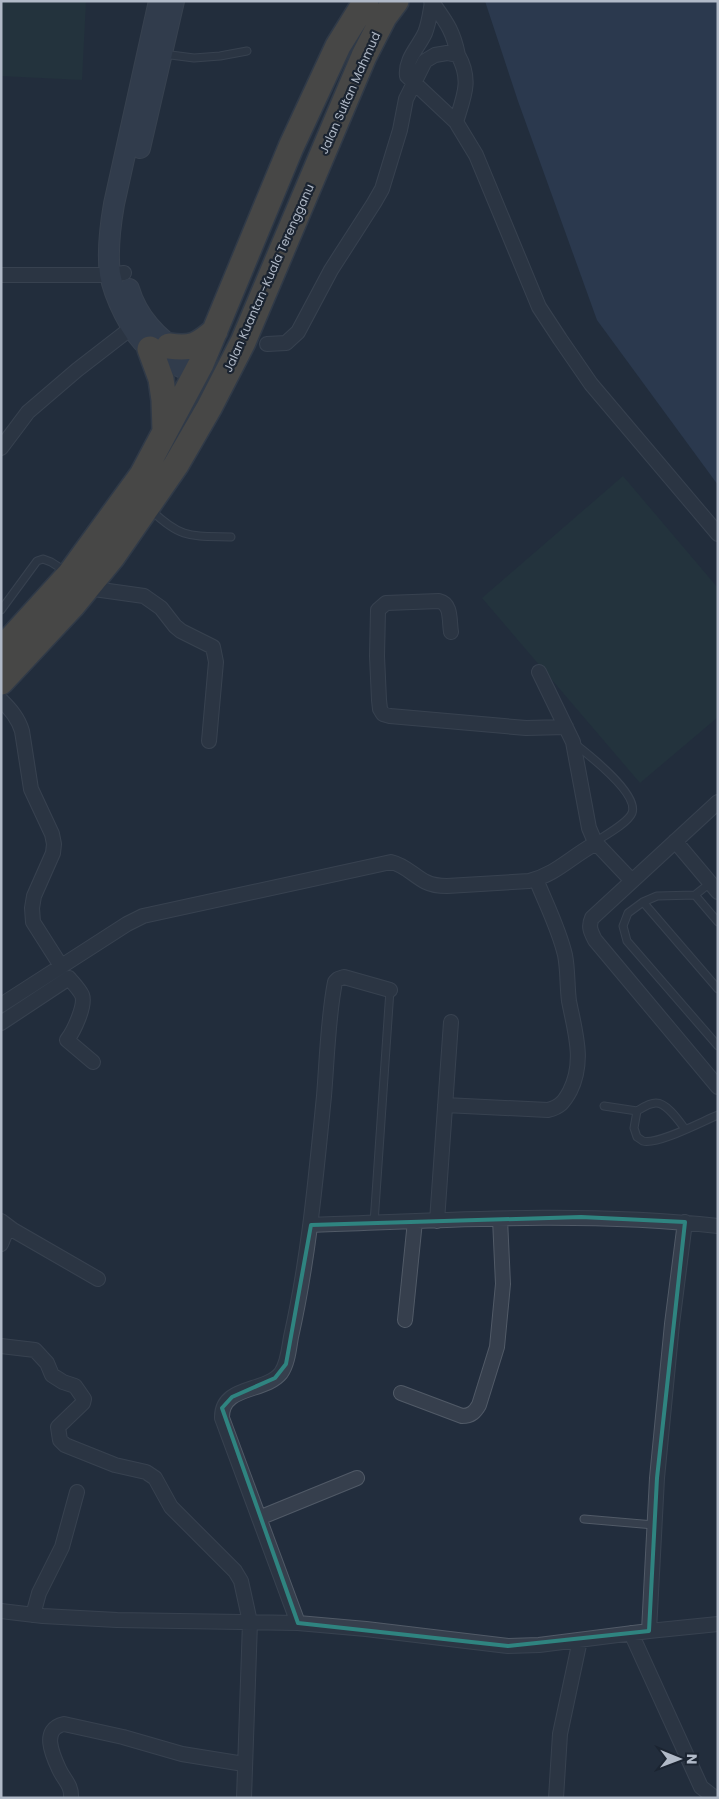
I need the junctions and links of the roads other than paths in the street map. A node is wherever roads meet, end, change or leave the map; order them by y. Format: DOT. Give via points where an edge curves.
graph roads {
  1 [pos="158,1"];
  2 [pos="174,1"];
  3 [pos="366,1"];
  4 [pos="396,1"];
  5 [pos="431,2"];
  6 [pos="247,51"];
  7 [pos="155,52"];
  8 [pos="458,55"];
  9 [pos="415,82"];
  10 [pos="456,122"];
  11 [pos="291,147"];
  12 [pos="320,160"];
  13 [pos="117,274"];
  14 [pos="1,275"];
  15 [pos="137,323"];
  16 [pos="215,331"];
  17 [pos="267,344"];
  18 [pos="160,347"];
  19 [pos="239,351"];
  20 [pos="201,370"];
  21 [pos="209,408"];
  22 [pos="165,431"];
  23 [pos="1,448"];
  24 [pos="147,507"];
  25 [pos="718,534"];
  26 [pos="230,537"];
  27 [pos="78,581"];
  28 [pos="1,610"];
  29 [pos="451,632"];
  30 [pos="1,650"];
  31 [pos="539,672"];
  32 [pos="1,682"];
  33 [pos="1,700"];
  34 [pos="566,727"];
  35 [pos="209,741"];
  36 [pos="573,742"];
  37 [pos="718,802"];
  38 [pos="675,841"];
  39 [pos="595,842"];
  40 [pos="628,877"];
  41 [pos="536,879"];
  42 [pos="714,887"];
  43 [pos="695,895"];
  44 [pos="642,902"];
  45 [pos="718,922"];
  46 [pos="61,966"];
  47 [pos="718,989"];
  48 [pos="390,990"];
  49 [pos="1,1005"];
  50 [pos="450,1022"];
  51 [pos="1,1024"];
  52 [pos="718,1046"];
  53 [pos="94,1062"];
  54 [pos="718,1087"];
  55 [pos="445,1105"];
  56 [pos="604,1106"];
  57 [pos="637,1111"];
  58 [pos="718,1115"];
  59 [pos="685,1129"];
  60 [pos="500,1219"];
  61 [pos="437,1221"];
  62 [pos="415,1222"];
  63 [pos="685,1222"];
  64 [pos="374,1223"];
  65 [pos="5,1224"];
  66 [pos="311,1225"];
  67 [pos="718,1226"];
  68 [pos="1,1244"];
  69 [pos="98,1279"];
  70 [pos="405,1320"];
  71 [pos="1,1346"];
  72 [pos="401,1393"];
  73 [pos="357,1478"];
  74 [pos="77,1492"];
  75 [pos="259,1518"];
  76 [pos="584,1519"];
  77 [pos="654,1525"];
  78 [pos="1,1611"];
  79 [pos="33,1615"];
  80 [pos="250,1622"];
  81 [pos="298,1623"];
  82 [pos="718,1624"];
  83 [pos="649,1631"];
  84 [pos="631,1633"];
  85 [pos="580,1640"];
  86 [pos="244,1764"];
  87 [pos="71,1798"];
  88 [pos="244,1798"];
  89 [pos="556,1798"];
  90 [pos="715,1798"];
  1 -- 7 [label="street"];
  2 -- 7 [label="street"];
  3 -- 11 [label="highway, Jalan Sultan Mahmud" via="338,46"];
  4 -- 12 [label="highway, Jalan Sultan Mahmud" via="364,56"];
  5 -- 8 [label="street" via="455,37"];
  5 -- 9 [label="street" via="425,31 406,68 407,76"];
  6 -- 7 [label="lane" via="194,58"];
  7 -- 13 [label="street" via="111,219 109,259"];
  8 -- 9 [label="street" via="446,53 430,58"];
  8 -- 10 [label="street" via="466,82"];
  9 -- 10 [label="street"];
  9 -- 17 [label="street" via="406,99 382,189 331,270 298,332 286,343"];
  10 -- 25 [label="street" via="476,155 540,307 591,384"];
  11 -- 16 [label="highway, Jalan Kuantan-Kuala Terengganu"];
  12 -- 19 [label="highway, Jalan Kuantan-Kuala Terengganu"];
  13 -- 14 [label="street"];
  13 -- 15 [label="street" via="133,302"];
  15 -- 18 [label="street"];
  15 -- 23 [label="street" via="28,412"];
  16 -- 18 [label="highway" via="199,344 185,348"];
  16 -- 20 [label="highway, Jalan Kuantan-Kuala Terengganu"];
  18 -- 20 [label="street"];
  18 -- 22 [label="highway"];
  19 -- 20 [label="highway"];
  19 -- 21 [label="highway, Jalan Kuantan-Kuala Terengganu"];
  20 -- 21 [label="highway" via="209,389"];
  20 -- 22 [label="highway, Jalan Kuantan-Kuala Terengganu"];
  21 -- 24 [label="highway, Jalan Kuantan-Kuala Terengganu"];
  22 -- 27 [label="highway, Jalan Kuantan-Kuala Terengganu"];
  24 -- 26 [label="lane" via="176,531 189,536"];
  24 -- 27 [label="highway, Jalan Kuantan-Kuala Terengganu" via="113,556"];
  27 -- 28 [label="lane" via="42,559"];
  27 -- 30 [label="highway, Jalan Kuantan-Kuala Terengganu"];
  27 -- 32 [label="highway, Jalan Kuantan-Kuala Terengganu" via="72,606"];
  27 -- 35 [label="street" via="144,596 161,608 174,626 213,647 216,662"];
  29 -- 34 [label="street" via="448,605 444,602 382,605 378,610 376,656 378,700 383,714 526,728"];
  31 -- 34 [label="street"];
  33 -- 46 [label="street" via="20,723 31,789 52,834 54,853 34,896 32,908 33,922"];
  34 -- 36 [label="street"];
  36 -- 39 [label="street" via="585,813"];
  36 -- 39 [label="lane" via="600,764 628,794 632,806 632,813 626,820"];
  37 -- 38 [label="street"];
  38 -- 40 [label="street"];
  38 -- 42 [label="street"];
  39 -- 40 [label="street"];
  39 -- 41 [label="street" via="569,863"];
  40 -- 54 [label="street" via="592,918 590,932"];
  41 -- 46 [label="street" via="514,883 437,885 391,862 143,916"];
  41 -- 55 [label="street" via="565,955 579,1052 576,1080 564,1102 548,1110"];
  42 -- 43 [label="lane"];
  43 -- 44 [label="lane" via="657,896"];
  43 -- 45 [label="lane"];
  44 -- 47 [label="lane"];
  44 -- 52 [label="lane" via="628,913 623,926 627,941"];
  46 -- 49 [label="street"];
  48 -- 64 [label="lane"];
  48 -- 66 [label="street" via="344,977 335,982"];
  50 -- 55 [label="street"];
  51 -- 53 [label="street" via="69,978 83,1000 67,1040"];
  55 -- 61 [label="street"];
  56 -- 57 [label="lane"];
  57 -- 59 [label="lane" via="656,1103"];
  57 -- 59 [label="lane" via="634,1128 637,1137 644,1141 662,1139"];
  58 -- 59 [label="lane"];
  60 -- 61 [label="street"];
  60 -- 63 [label="street" via="581,1217"];
  60 -- 72 [label="street" via="503,1284 497,1347 479,1405 475,1412 462,1416"];
  61 -- 62 [label="street"];
  62 -- 64 [label="street"];
  62 -- 70 [label="street"];
  63 -- 67 [label="street"];
  63 -- 77 [label="street" via="672,1324"];
  64 -- 66 [label="street"];
  65 -- 68 [label="street"];
  65 -- 69 [label="street"];
  66 -- 75 [label="street" via="286,1364 275,1378 232,1397 222,1408 222,1418"];
  71 -- 80 [label="street" via="35,1350 55,1378 72,1385 82,1396 83,1403 58,1427 60,1440 65,1445 115,1465 146,1472 155,1478 171,1507 235,1571 241,1581"];
  73 -- 75 [label="street"];
  74 -- 79 [label="street" via="62,1548 39,1593"];
  75 -- 81 [label="street"];
  76 -- 77 [label="lane"];
  77 -- 83 [label="street"];
  78 -- 79 [label="street"];
  79 -- 80 [label="street"];
  80 -- 81 [label="street"];
  80 -- 86 [label="street"];
  81 -- 85 [label="street" via="508,1646"];
  82 -- 83 [label="street"];
  83 -- 84 [label="street"];
  84 -- 85 [label="street"];
  84 -- 90 [label="street" via="699,1782"];
  85 -- 89 [label="street" via="560,1734"];
  86 -- 87 [label="street" via="182,1754 123,1737 57,1725 50,1738"];
  86 -- 88 [label="street"];
}
